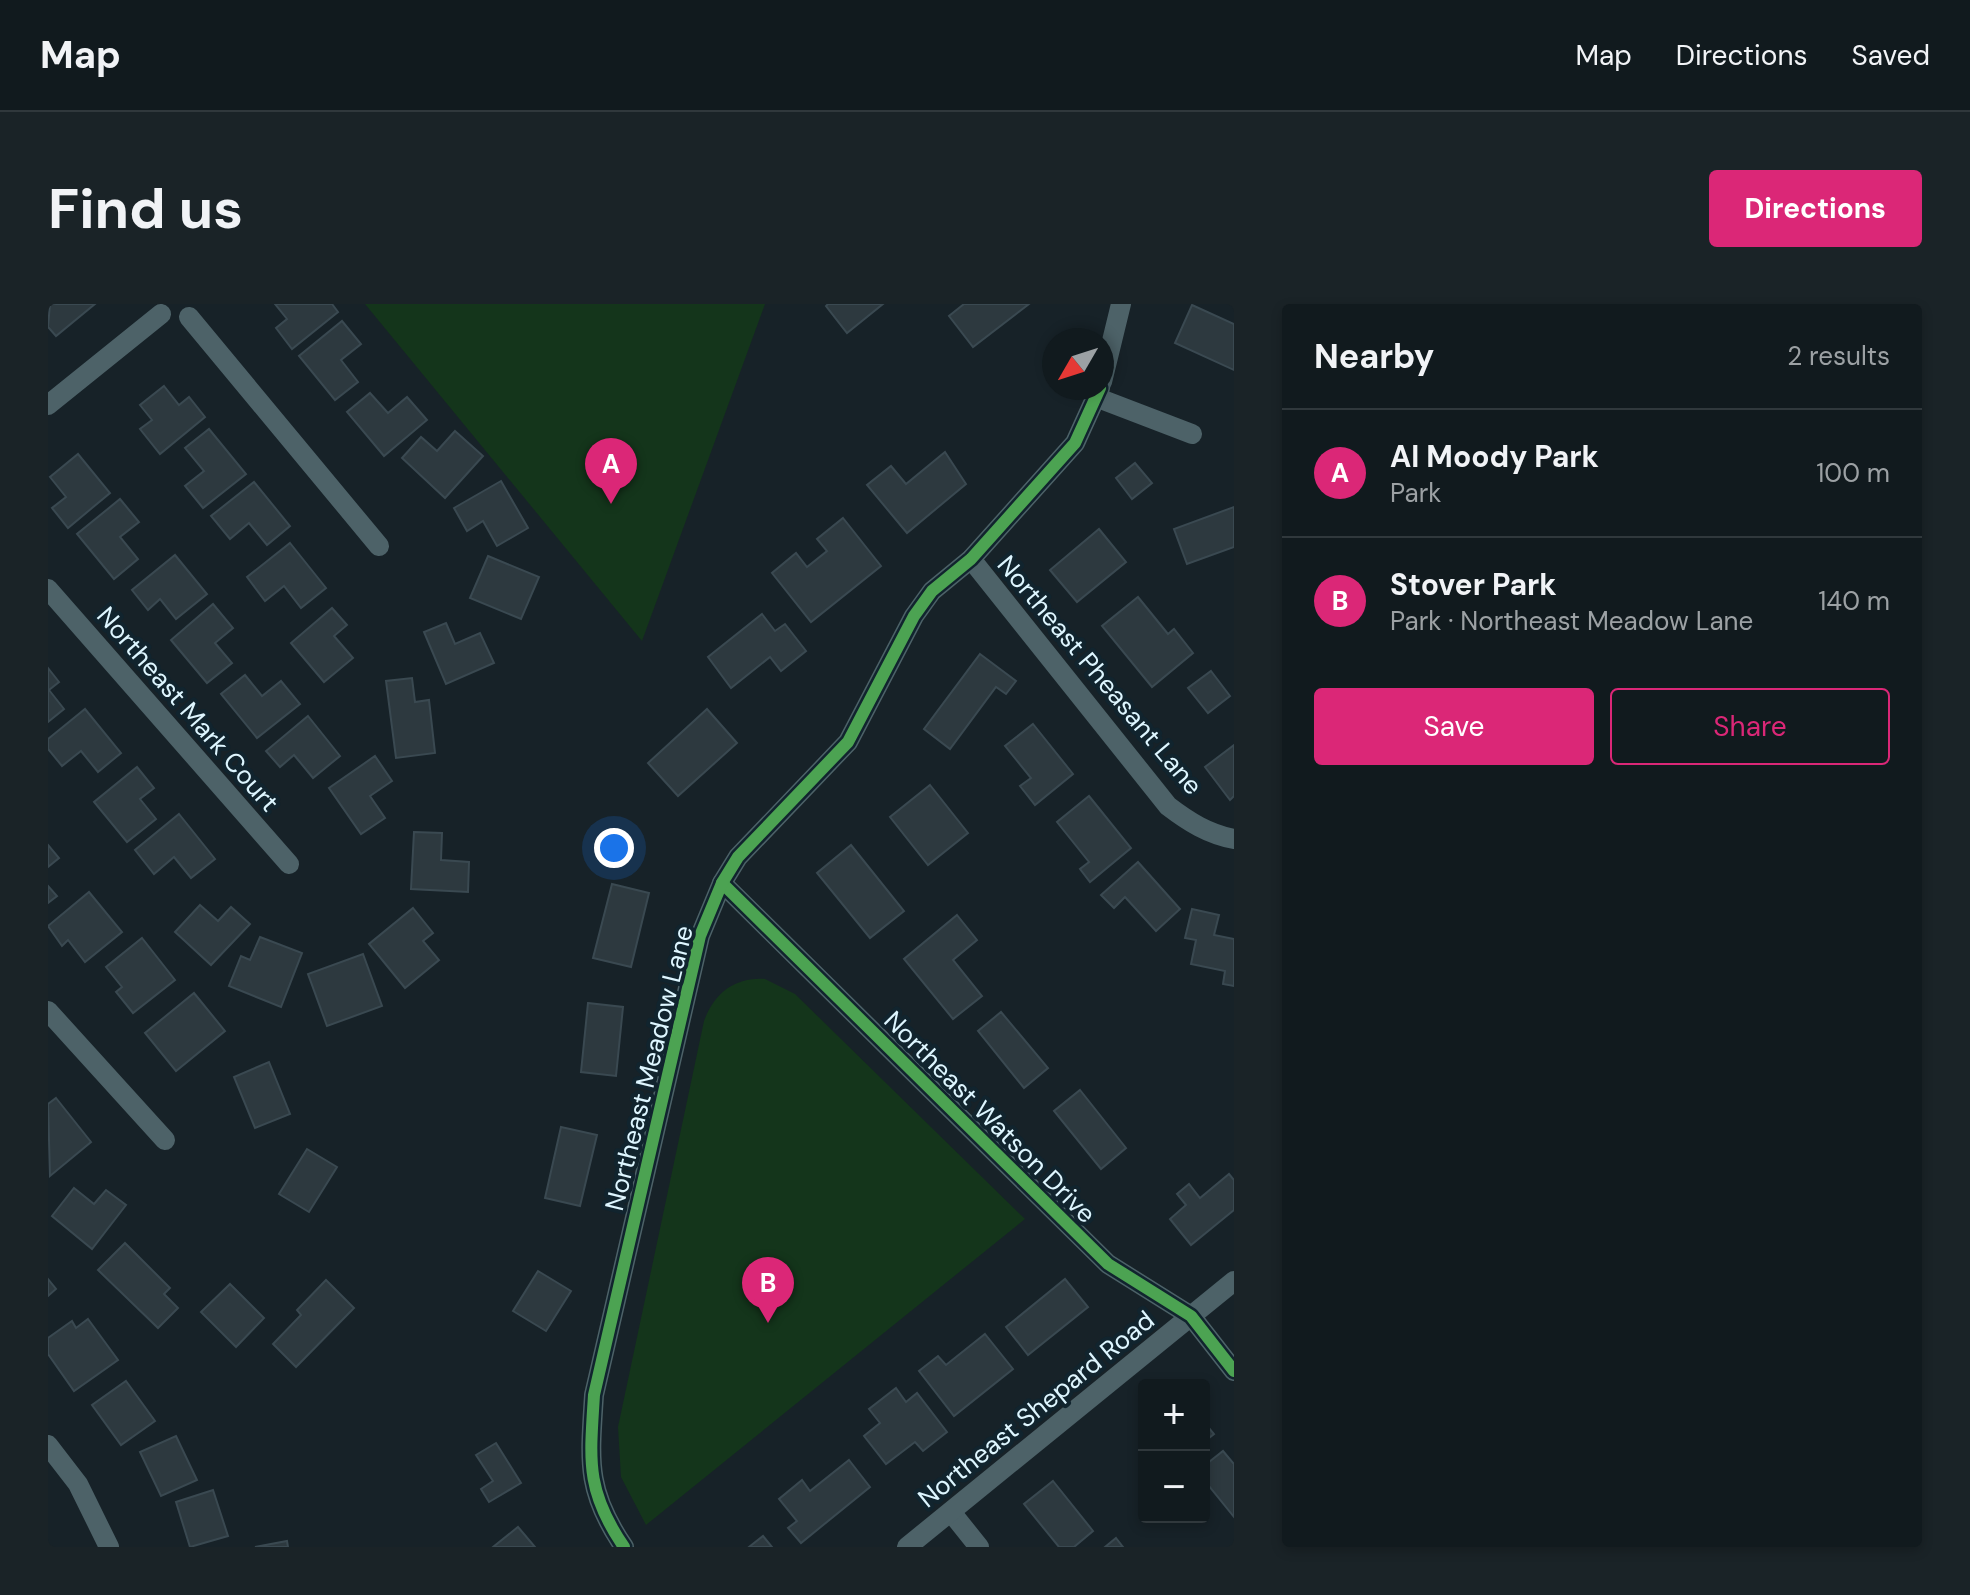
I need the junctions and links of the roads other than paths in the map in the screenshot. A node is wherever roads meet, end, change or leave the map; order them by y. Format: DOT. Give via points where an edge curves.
graph roads {
  1 [pos="1121,304"];
  2 [pos="158,309"];
  3 [pos="192,311"];
  4 [pos="1114,332"];
  5 [pos="1114,396"];
  6 [pos="1095,400"];
  7 [pos="48,405"];
  8 [pos="1192,434"];
  9 [pos="379,546"];
  10 [pos="971,559"];
  11 [pos="48,589"];
  12 [pos="1234,839"];
  13 [pos="289,864"];
  14 [pos="722,883"];
  15 [pos="48,1011"];
  16 [pos="165,1140"];
  17 [pos="1234,1281"];
  18 [pos="1191,1316"];
  19 [pos="1234,1371"];
  20 [pos="49,1449"];
  21 [pos="951,1512"];
  22 [pos="109,1547"];
  23 [pos="624,1547"];
  24 [pos="907,1547"];
  25 [pos="979,1547"];
  1 -- 4 [label="street, Northeast Meadow Lane"];
  2 -- 3 [label="street" via="171,321"];
  2 -- 7 [label="street"];
  3 -- 9 [label="street"];
  5 -- 8 [label="street"];
  6 -- 10 [label="street, Northeast Meadow Lane" via="1075,443"];
  10 -- 12 [label="street, Northeast Pheasant Lane" via="1168,806 1191,824"];
  10 -- 14 [label="street, Northeast Meadow Lane" via="932,591 914,616 848,742 738,857"];
  11 -- 13 [label="street, Northeast Mark Court"];
  14 -- 18 [label="street, Northeast Watson Drive" via="1108,1264"];
  14 -- 23 [label="street, Northeast Meadow Lane" via="700,936 594,1395 589,1468 603,1517"];
  15 -- 16 [label="street"];
  17 -- 18 [label="street, Northeast Shepard Road"];
  18 -- 19 [label="street, Northeast Watson Drive"];
  18 -- 21 [label="street, Northeast Shepard Road"];
  20 -- 22 [label="street" via="78,1484"];
  21 -- 24 [label="street, Northeast Shepard Road"];
  21 -- 25 [label="street"];
}
